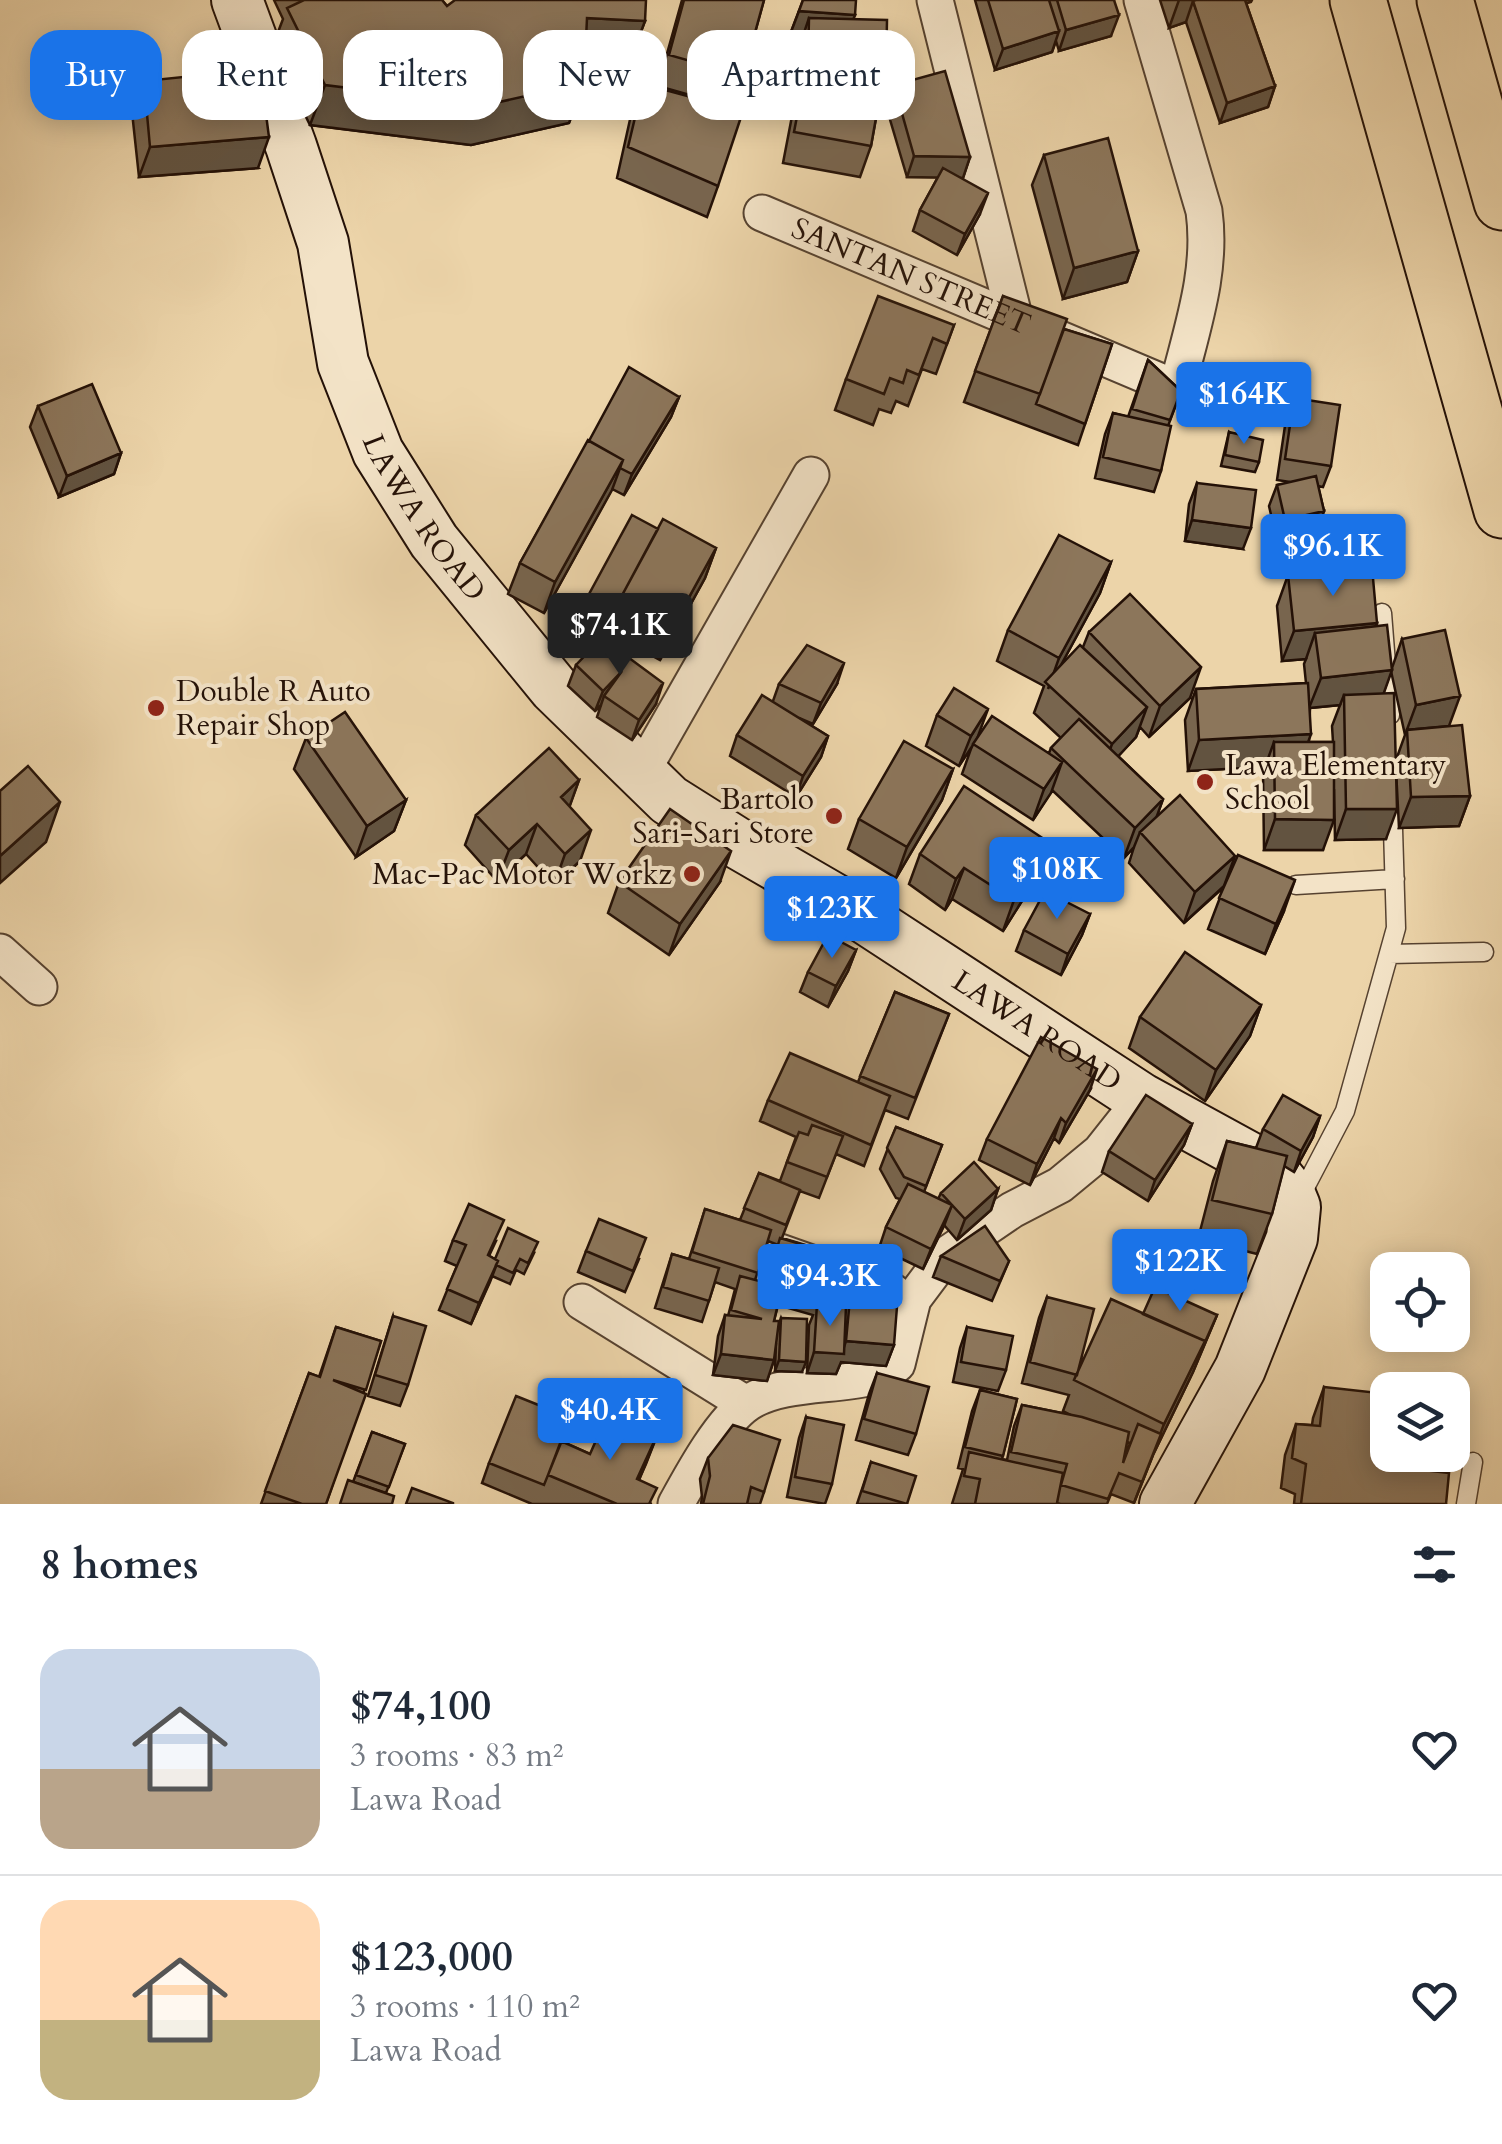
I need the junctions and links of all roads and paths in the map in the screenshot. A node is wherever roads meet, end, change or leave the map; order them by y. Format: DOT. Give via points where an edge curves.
graph roads {
  1 [pos="236,0"];
  2 [pos="936,0"];
  3 [pos="1142,0"];
  4 [pos="1358,0"];
  5 [pos="1445,0"];
  6 [pos="1502,202"];
  7 [pos="762,213"];
  8 [pos="1015,320"];
  9 [pos="812,475"];
  10 [pos="1502,510"];
  11 [pos="1382,613"];
  12 [pos="1391,743"];
  13 [pos="641,772"];
  14 [pos="1392,778"];
  15 [pos="1395,879"];
  16 [pos="1296,885"];
  17 [pos="0,952"];
  18 [pos="1484,952"];
  19 [pos="1389,954"];
  20 [pos="39,987"];
  21 [pos="1142,1099"];
  22 [pos="1295,1206"];
  23 [pos="740,1238"];
  24 [pos="913,1299"];
  25 [pos="582,1302"];
  26 [pos="746,1404"];
  27 [pos="1473,1462"];
  28 [pos="1175,1501"];
  29 [pos="676,1504"];
  30 [pos="1466,1504"];
  1 -- 13 [label="street, LAWA ROAD" via="323,244 343,364 378,452 434,541 554,688"];
  2 -- 8 [label="street"];
  3 -- 8 [label="street, SANTAN STREET" via="1208,243 1180,377 1171,386"];
  4 -- 10 [label="highway"];
  5 -- 6 [label="highway"];
  7 -- 8 [label="street, SANTAN STREET"];
  9 -- 13 [label="street"];
  11 -- 12 [label="lane"];
  13 -- 21 [label="street, LAWA ROAD" via="669,800 848,907"];
  14 -- 15 [label="lane"];
  15 -- 16 [label="lane"];
  15 -- 19 [label="lane"];
  17 -- 20 [label="street"];
  18 -- 19 [label="lane"];
  19 -- 22 [label="lane" via="1344,1111"];
  21 -- 22 [label="street, LAWA ROAD" via="1272,1170"];
  21 -- 24 [label="street" via="1100,1152 946,1255"];
  22 -- 28 [label="street" via="1292,1238 1240,1369"];
  23 -- 24 [label="street"];
  24 -- 26 [label="street" via="890,1371 787,1386"];
  25 -- 26 [label="street"];
  26 -- 29 [label="street" via="704,1454"];
  27 -- 30 [label="lane"];
}
